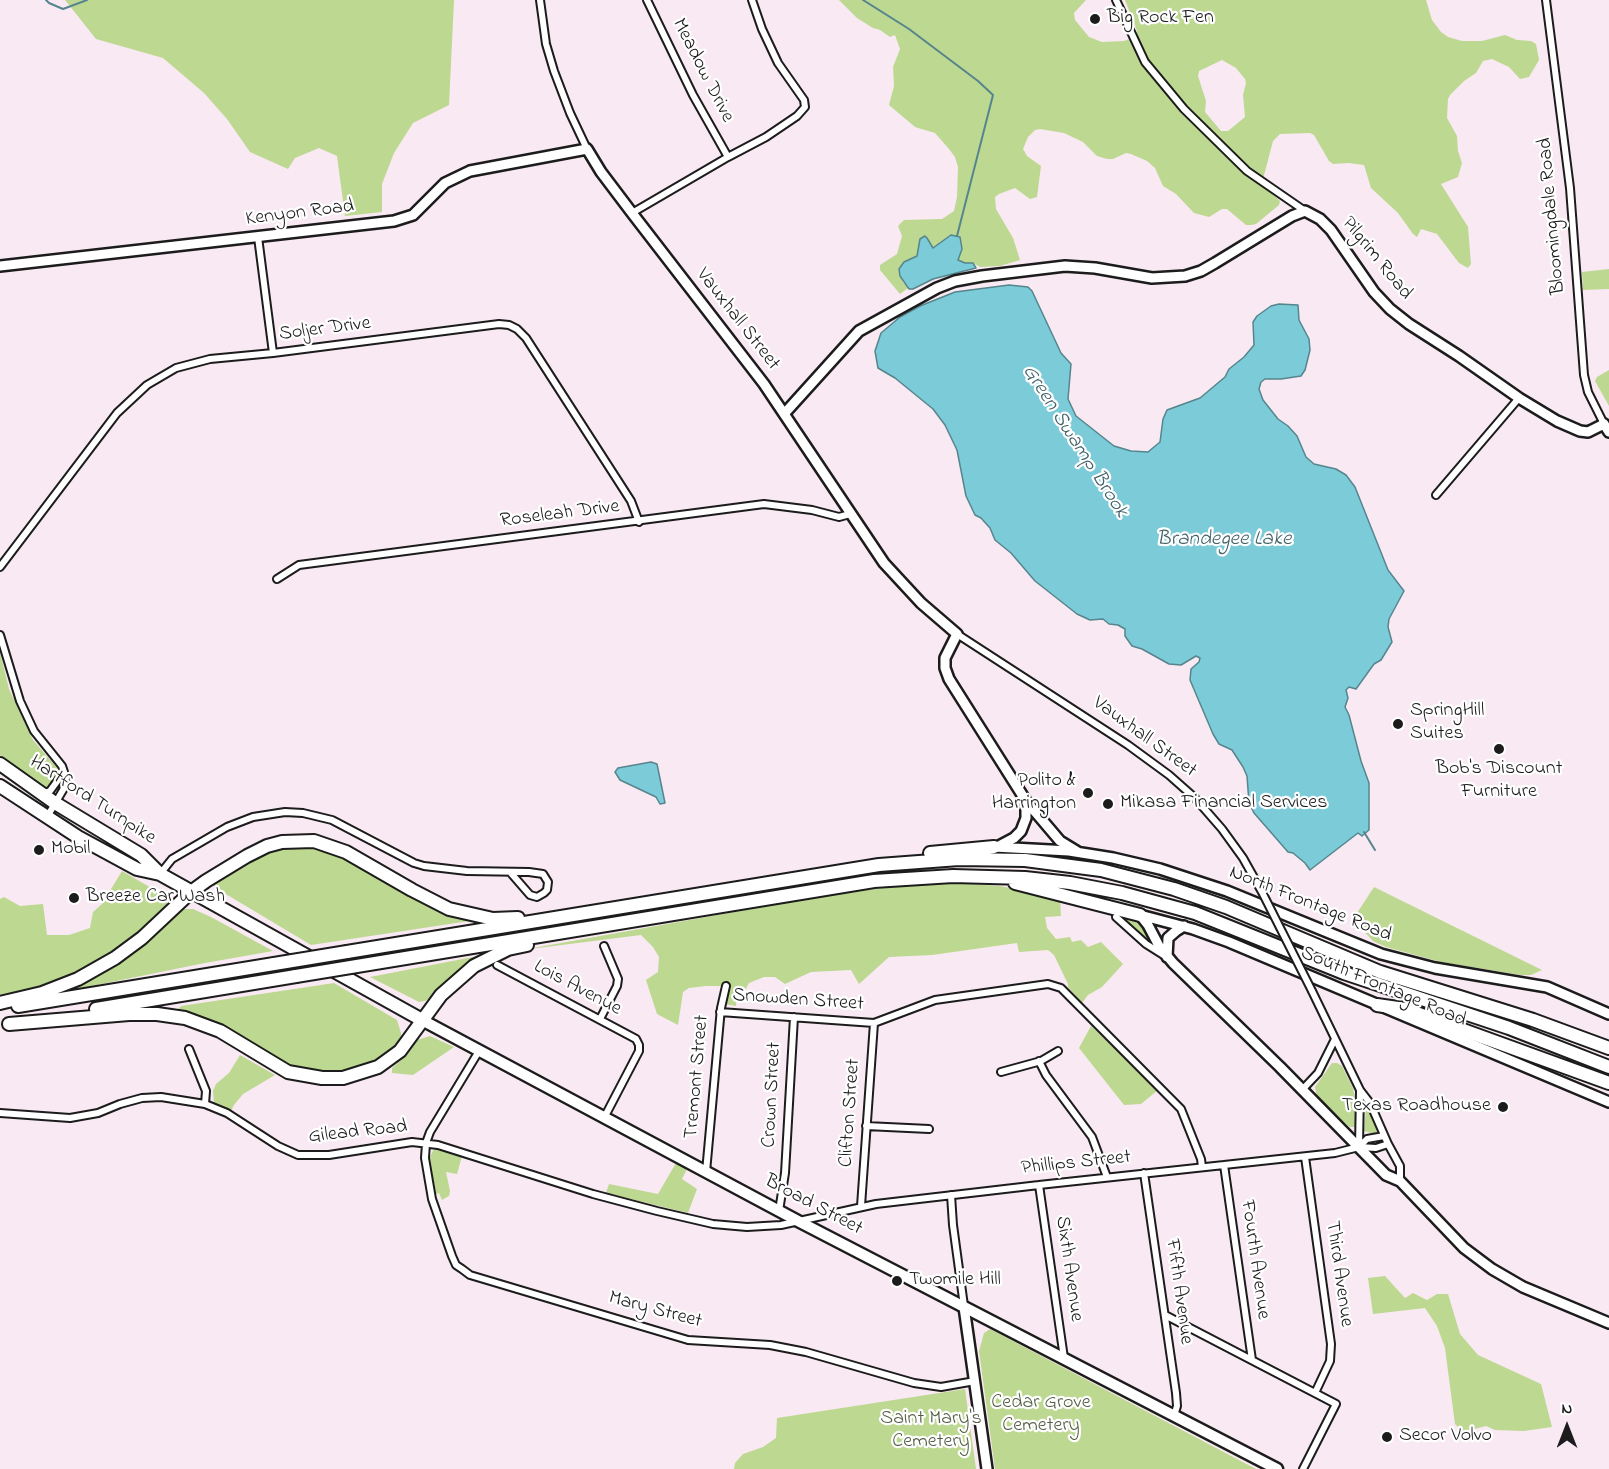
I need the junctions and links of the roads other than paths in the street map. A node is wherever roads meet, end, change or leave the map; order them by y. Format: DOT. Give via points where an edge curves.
graph roads {
  1 [pos="540,0"];
  2 [pos="647,0"];
  3 [pos="752,0"];
  4 [pos="1116,0"];
  5 [pos="1546,0"];
  6 [pos="587,149"];
  7 [pos="728,157"];
  8 [pos="1305,211"];
  9 [pos="632,213"];
  10 [pos="258,237"];
  11 [pos="0,266"];
  12 [pos="273,353"];
  13 [pos="1519,398"];
  14 [pos="784,414"];
  15 [pos="1606,428"];
  16 [pos="1436,495"];
  17 [pos="850,514"];
  18 [pos="639,522"];
  19 [pos="0,567"];
  20 [pos="277,579"];
  21 [pos="0,634"];
  22 [pos="957,634"];
  23 [pos="0,764"];
  24 [pos="64,772"];
  25 [pos="0,786"];
  26 [pos="42,794"];
  27 [pos="1026,801"];
  28 [pos="55,803"];
  29 [pos="46,818"];
  30 [pos="994,848"];
  31 [pos="1078,852"];
  32 [pos="894,863"];
  33 [pos="510,872"];
  34 [pos="160,874"];
  35 [pos="985,876"];
  36 [pos="191,892"];
  37 [pos="1140,915"];
  38 [pos="570,916"];
  39 [pos="1116,917"];
  40 [pos="1184,926"];
  41 [pos="583,928"];
  42 [pos="604,946"];
  43 [pos="1167,957"];
  44 [pos="497,965"];
  45 [pos="334,972"];
  46 [pos="726,986"];
  47 [pos="0,1003"];
  48 [pos="1377,1005"];
  49 [pos="0,1009"];
  50 [pos="720,1012"];
  51 [pos="1609,1014"];
  52 [pos="794,1017"];
  53 [pos="600,1019"];
  54 [pos="422,1020"];
  55 [pos="874,1023"];
  56 [pos="4,1025"];
  57 [pos="1335,1039"];
  58 [pos="1609,1048"];
  59 [pos="189,1049"];
  60 [pos="479,1051"];
  61 [pos="1058,1051"];
  62 [pos="1039,1061"];
  63 [pos="1609,1067"];
  64 [pos="1001,1072"];
  65 [pos="1609,1083"];
  66 [pos="1302,1090"];
  67 [pos="1360,1090"];
  68 [pos="1609,1102"];
  69 [pos="205,1104"];
  70 [pos="0,1113"];
  71 [pos="604,1118"];
  72 [pos="866,1126"];
  73 [pos="929,1129"];
  74 [pos="1384,1136"];
  75 [pos="426,1143"];
  76 [pos="1388,1144"];
  77 [pos="1359,1147"];
  78 [pos="1305,1156"];
  79 [pos="1224,1165"];
  80 [pos="1202,1167"];
  81 [pos="706,1172"];
  82 [pos="1144,1173"];
  83 [pos="1107,1177"];
  84 [pos="1400,1181"];
  85 [pos="1038,1185"];
  86 [pos="951,1195"];
  87 [pos="861,1206"];
  88 [pos="779,1211"];
  89 [pos="798,1221"];
  90 [pos="964,1307"];
  91 [pos="1165,1315"];
  92 [pos="1609,1323"];
  93 [pos="1064,1359"];
  94 [pos="1252,1360"];
  95 [pos="975,1381"];
  96 [pos="1315,1393"];
  97 [pos="1174,1416"];
  98 [pos="987,1469"];
  99 [pos="1277,1469"];
  100 [pos="1303,1469"];
  1 -- 6 [label="street, Vauxhall Street" via="554,71"];
  2 -- 7 [label="street, Meadow Drive"];
  3 -- 7 [label="street" via="778,63 806,107 766,138"];
  4 -- 8 [label="street, Pilgrim Road" via="1145,62 1184,109 1248,171"];
  5 -- 15 [label="street, Bloomingdale Road" via="1570,188 1584,375"];
  6 -- 9 [label="street, Vauxhall Street"];
  6 -- 10 [label="street, Kenyon Road" via="470,171 446,183 405,218"];
  7 -- 9 [label="street"];
  8 -- 13 [label="street, Pilgrim Road" via="1331,230 1389,309"];
  8 -- 14 [label="street" via="1201,271 1185,276 1152,278 1065,266 954,281 859,331"];
  9 -- 14 [label="street, Vauxhall Street"];
  10 -- 11 [label="street, Kenyon Road"];
  10 -- 12 [label="street"];
  12 -- 18 [label="street, Soljer Drive" via="499,324 518,329 631,501"];
  12 -- 19 [label="street, Soljer Drive" via="210,359 176,368 147,385 117,413"];
  13 -- 15 [label="street, Pilgrim Road" via="1580,431"];
  13 -- 16 [label="street"];
  14 -- 17 [label="street, Vauxhall Street"];
  17 -- 18 [label="street, Roseleah Drive" via="839,517 764,504"];
  17 -- 22 [label="street, Vauxhall Street" via="903,586"];
  18 -- 20 [label="street, Roseleah Drive" via="299,565"];
  21 -- 24 [label="street" via="34,731"];
  22 -- 27 [label="street" via="946,654 946,673"];
  22 -- 57 [label="street, Vauxhall Street, bridge" via="1128,745 1195,798 1243,858"];
  23 -- 26 [label="highway, Hartford Turnpike"];
  24 -- 26 [label="street" via="50,791"];
  24 -- 28 [label="street" via="63,790"];
  25 -- 29 [label="highway, Hartford Turnpike"];
  26 -- 28 [label="highway, Hartford Turnpike"];
  27 -- 30 [label="street" via="1021,831"];
  27 -- 31 [label="street" via="1060,841"];
  28 -- 29 [label="street"];
  28 -- 34 [label="highway, Hartford Turnpike" via="141,855"];
  29 -- 34 [label="highway, Hartford Turnpike" via="129,865"];
  30 -- 31 [label="street, North Frontage Road"];
  30 -- 32 [label="highway" via="936,852"];
  31 -- 51 [label="street, North Frontage Road" via="1193,879 1381,954 1435,968 1547,987"];
  32 -- 38 [label="highway"];
  32 -- 58 [label="highway" via="1017,860 1140,879 1214,903 1393,977"];
  33 -- 33 [label="street" via="543,874 547,890 537,897 530,895"];
  33 -- 34 [label="street" via="424,866 332,820 285,812 261,815 227,827 172,859"];
  34 -- 36 [label="highway, Hartford Turnpike"];
  35 -- 37 [label="highway"];
  35 -- 41 [label="highway" via="874,881"];
  35 -- 63 [label="highway" via="1070,883 1174,907"];
  36 -- 38 [label="highway" via="267,846 314,841 346,852 448,909 493,919"];
  36 -- 45 [label="highway, Hartford Turnpike"];
  36 -- 47 [label="highway" via="115,958 78,979"];
  37 -- 40 [label="street, South Frontage Road"];
  37 -- 43 [label="street"];
  38 -- 49 [label="highway, bridge"];
  39 -- 43 [label="street, Vauxhall Street"];
  40 -- 43 [label="street" via="1168,938"];
  40 -- 48 [label="street, South Frontage Road"];
  41 -- 54 [label="highway" via="548,941 508,949 474,966 441,995"];
  41 -- 56 [label="highway, bridge"];
  42 -- 53 [label="street" via="618,979"];
  43 -- 66 [label="street, Vauxhall Street"];
  44 -- 53 [label="street, Lois Avenue"];
  45 -- 54 [label="highway, Broad Street"];
  46 -- 50 [label="street, Tremont Street"];
  48 -- 65 [label="highway" via="1404,1010"];
  48 -- 68 [label="street, South Frontage Road"];
  50 -- 52 [label="street, Snowden Street"];
  50 -- 81 [label="street, Tremont Street"];
  52 -- 55 [label="street, Snowden Street"];
  52 -- 88 [label="street, Crown Street" via="785,1173"];
  53 -- 71 [label="street, Lois Avenue" via="636,1039 639,1045"];
  54 -- 56 [label="highway" via="400,1051 378,1067 343,1078 288,1072 220,1031 192,1020 157,1014"];
  54 -- 60 [label="main road, Broad Street"];
  55 -- 72 [label="street, Clifton Street"];
  55 -- 80 [label="street" via="935,1000 1048,984 1061,988 1181,1109"];
  57 -- 66 [label="street" via="1318,1072"];
  57 -- 67 [label="street, Vauxhall Street"];
  59 -- 69 [label="street" via="204,1086"];
  60 -- 71 [label="main road, Broad Street"];
  60 -- 75 [label="street"];
  61 -- 62 [label="street"];
  62 -- 64 [label="street"];
  62 -- 83 [label="street" via="1092,1137"];
  66 -- 77 [label="street, Vauxhall Street"];
  67 -- 74 [label="street, Vauxhall Street"];
  67 -- 77 [label="street"];
  69 -- 70 [label="street, Gilead Road" via="161,1097 142,1098 70,1118"];
  69 -- 75 [label="street, Gilead Road" via="298,1155"];
  71 -- 81 [label="main road, Broad Street"];
  72 -- 73 [label="street"];
  72 -- 87 [label="street, Clifton Street"];
  74 -- 76 [label="street, Vauxhall Street"];
  74 -- 77 [label="street, Phillips Street" via="1367,1139"];
  75 -- 89 [label="street, Gilead Road" via="593,1194 713,1224 755,1227"];
  75 -- 95 [label="street, Mary Street" via="432,1199 456,1265 470,1275 687,1340 779,1347 941,1387"];
  76 -- 77 [label="street, Phillips Street"];
  76 -- 84 [label="street, Vauxhall Street" via="1400,1166"];
  77 -- 78 [label="street, Phillips Street"];
  77 -- 84 [label="street, Vauxhall Street" via="1386,1175"];
  78 -- 79 [label="street, Phillips Street"];
  78 -- 96 [label="street, Third Avenue" via="1331,1344 1330,1361"];
  79 -- 80 [label="street, Phillips Street"];
  79 -- 94 [label="street, Fourth Avenue"];
  80 -- 82 [label="street, Phillips Street"];
  81 -- 88 [label="main road, Broad Street"];
  82 -- 83 [label="street, Phillips Street"];
  82 -- 91 [label="street, Fifth Avenue"];
  83 -- 85 [label="street, Phillips Street"];
  84 -- 92 [label="street, Vauxhall Street" via="1464,1248 1492,1269 1523,1287"];
  85 -- 86 [label="street, Phillips Street"];
  85 -- 93 [label="street, Sixth Avenue"];
  86 -- 87 [label="street, Phillips Street"];
  86 -- 90 [label="street"];
  87 -- 89 [label="street, Phillips Street"];
  88 -- 89 [label="main road, Broad Street"];
  89 -- 90 [label="main road, Broad Street"];
  90 -- 93 [label="main road, Broad Street"];
  90 -- 95 [label="street"];
  91 -- 94 [label="street"];
  91 -- 97 [label="street, Fifth Avenue" via="1177,1400"];
  93 -- 97 [label="main road, Broad Street"];
  94 -- 96 [label="street"];
  95 -- 98 [label="street"];
  96 -- 100 [label="street" via="1336,1404"];
  97 -- 99 [label="main road, Broad Street"];
}
